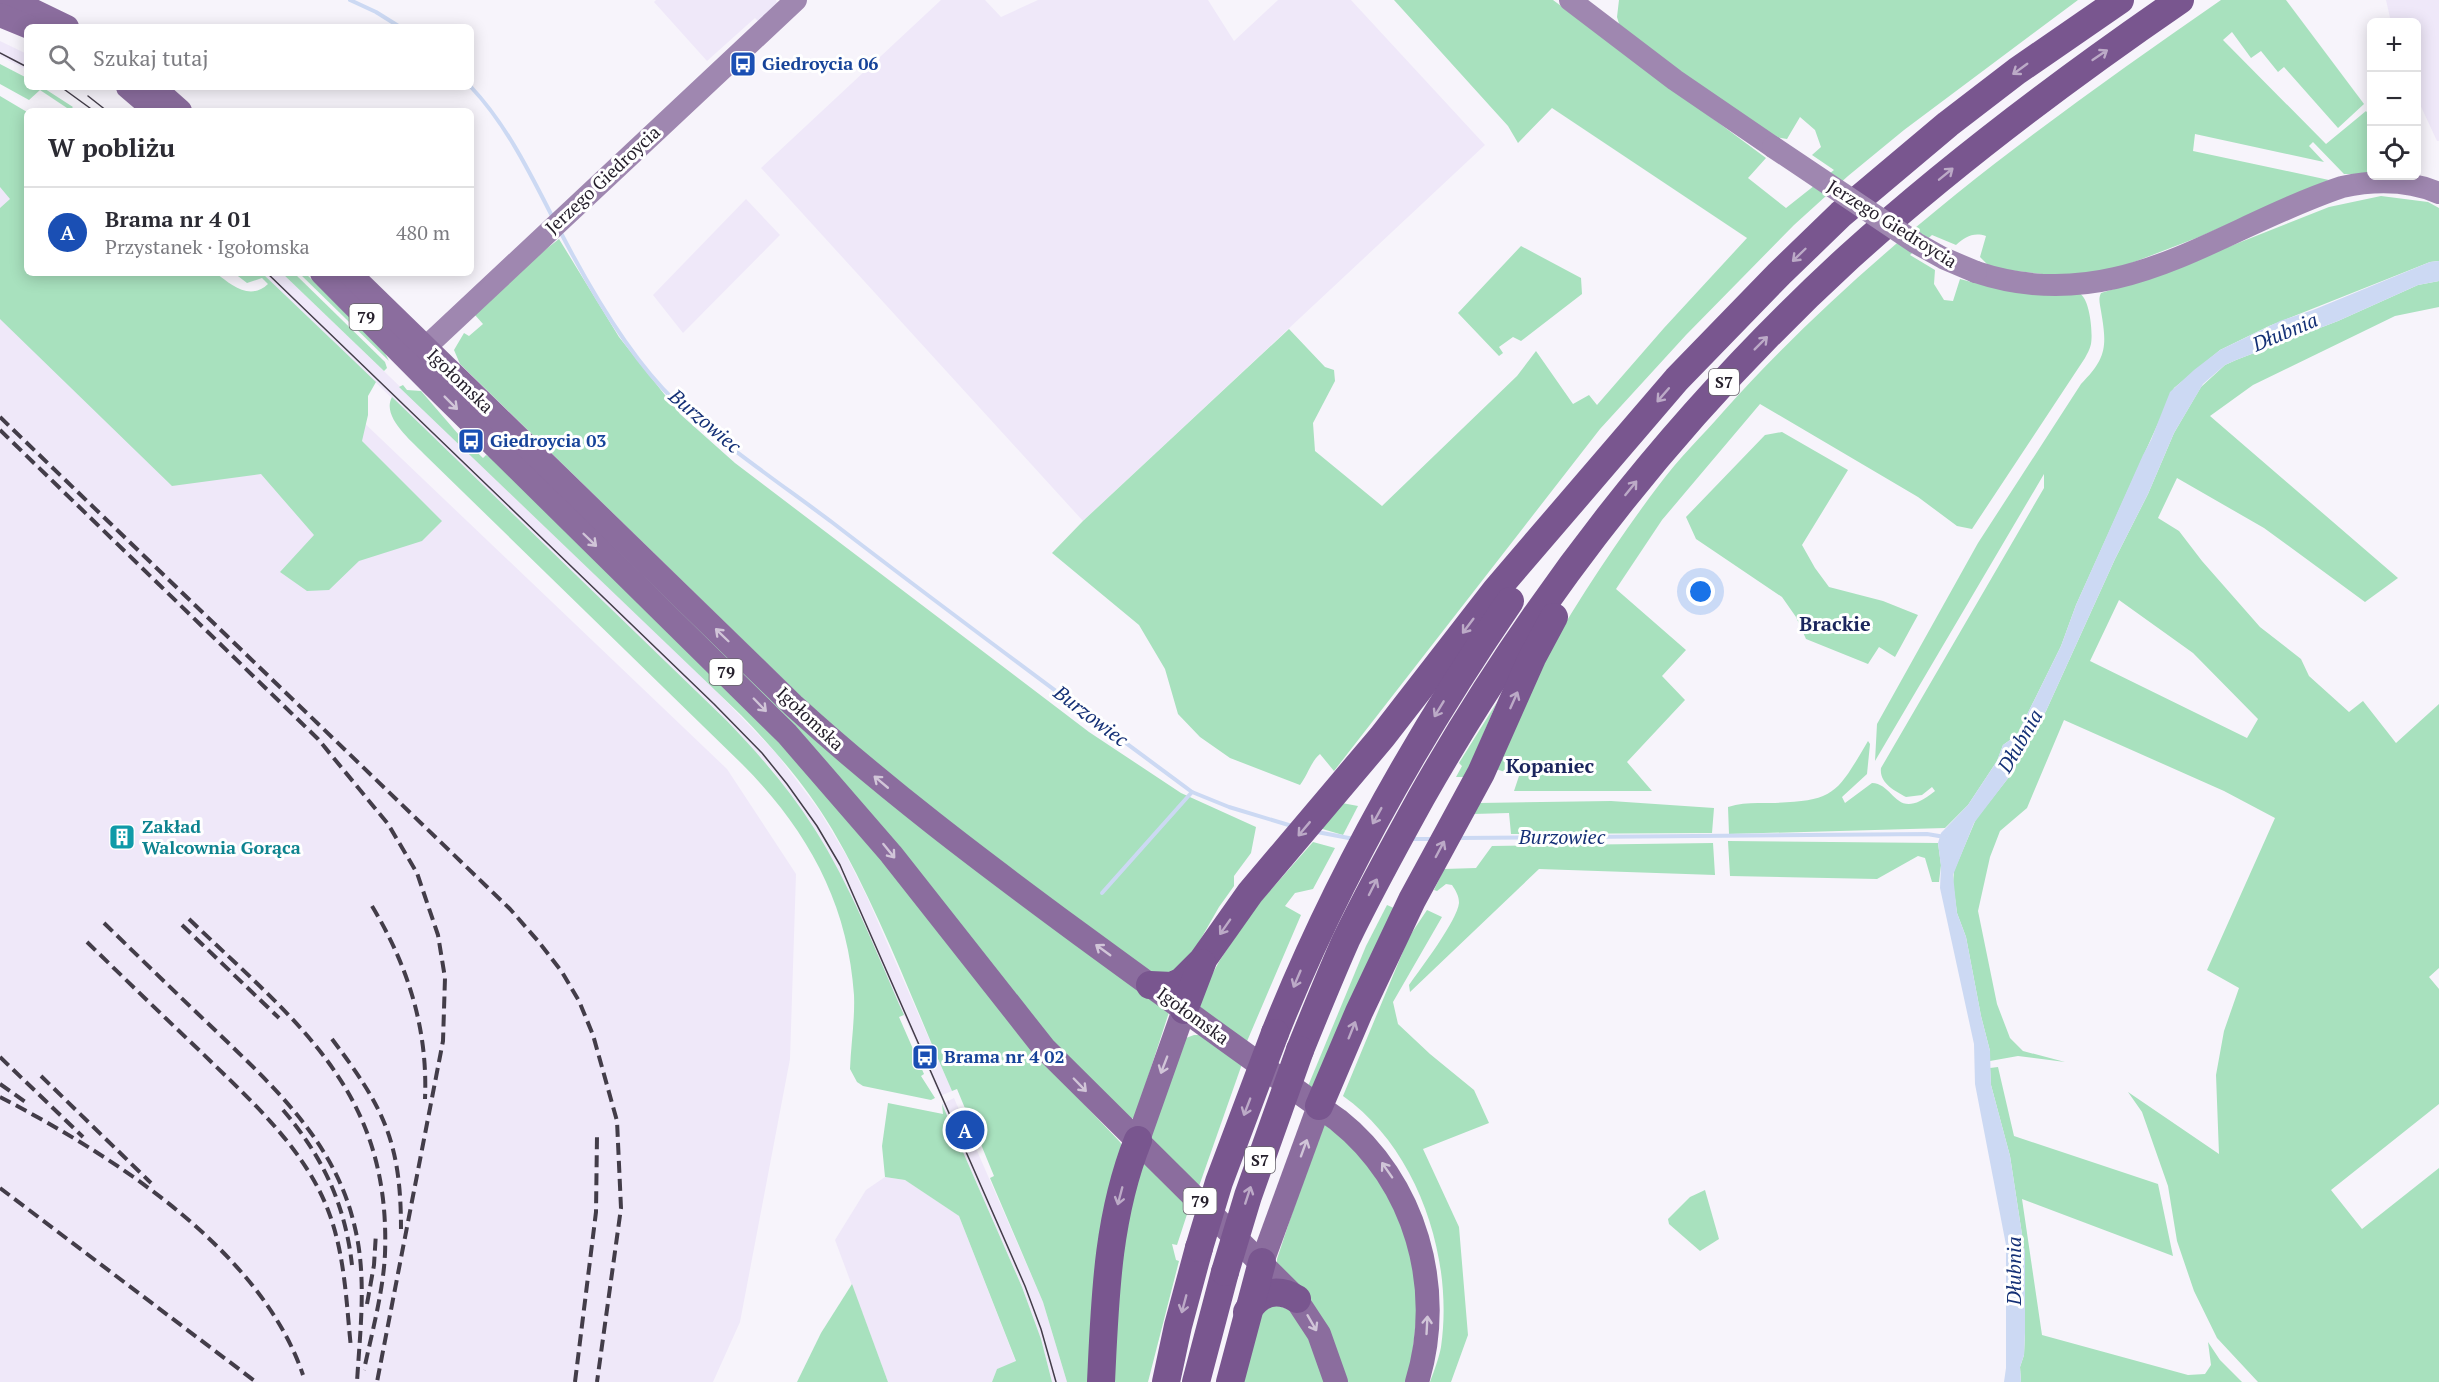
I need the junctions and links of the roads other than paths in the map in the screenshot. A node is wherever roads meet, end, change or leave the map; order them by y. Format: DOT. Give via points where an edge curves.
graph roads {
  1 [pos="11,0"];
  2 [pos="796,0"];
  3 [pos="1570,0"];
  4 [pos="2120,0"];
  5 [pos="2180,0"];
  6 [pos="0,15"];
  7 [pos="61,24"];
  8 [pos="24,25"];
  9 [pos="132,90"];
  10 [pos="156,90"];
  11 [pos="152,108"];
  12 [pos="177,108"];
  13 [pos="2434,191"];
  14 [pos="326,276"];
  15 [pos="352,276"];
  16 [pos="418,354"];
  17 [pos="1574,501"];
  18 [pos="1596,535"];
  19 [pos="1202,962"];
  20 [pos="1150,985"];
  21 [pos="1184,1010"];
  22 [pos="1319,1107"];
  23 [pos="1138,1140"];
  24 [pos="1262,1262"];
  25 [pos="1297,1299"];
  26 [pos="1247,1312"];
  27 [pos="1101,1382"];
  28 [pos="1166,1382"];
  29 [pos="1196,1382"];
  30 [pos="1230,1382"];
  31 [pos="1336,1382"];
  32 [pos="1417,1382"];
  1 -- 7 [label="main road"];
  2 -- 16 [label="street, Jerzego Giedroycia"];
  3 -- 13 [label="street, Jerzego Giedroycia, bridge" via="1675,80 1916,243 1976,272 2014,283 2073,286 2158,266 2342,187 2392,182"];
  4 -- 17 [label="highway, S7, one-way" via="1948,124 1828,226 1677,380"];
  18 -- 5 [label="highway, S7, one-way" via="1699,408 1849,258 1988,140 2084,66"];
  6 -- 8 [label="main road"];
  9 -- 11 [label="main road"];
  10 -- 12 [label="main road"];
  14 -- 16 [label="main road, Igołomska / 79"];
  15 -- 16 [label="main road, Igołomska / 79"];
  20 -- 16 [label="main road, Igołomska / 79, one-way" via="954,840 841,748"];
  16 -- 23 [label="main road, Igołomska / 79, one-way" via="787,734 885,846 1044,1048"];
  17 -- 19 [label="highway, one-way" via="1496,590 1427,680 1250,893"];
  17 -- 28 [label="highway, S7, one-way, bridge" via="1463,670 1407,765 1350,867 1298,975 1219,1182"];
  22 -- 18 [label="highway, one-way" via="1412,900 1481,773 1532,658"];
  29 -- 18 [label="highway, S7, one-way, bridge" via="1251,1186 1300,1050 1347,940 1439,766 1479,700"];
  19 -- 20 [label="highway" via="1172,986"];
  19 -- 21 [label="highway"];
  20 -- 21 [label="main road, Igołomska / 79"];
  21 -- 22 [label="main road, Igołomska / 79"];
  21 -- 23 [label="main road, one-way"];
  24 -- 22 [label="main road, one-way"];
  32 -- 22 [label="main road, 79, one-way" via="1427,1335 1428,1302 1424,1263 1412,1223 1395,1182 1380,1162 1351,1130"];
  23 -- 24 [label="main road, 79"];
  23 -- 27 [label="highway, one-way" via="1121,1194 1107,1261"];
  24 -- 25 [label="main road, 79"];
  24 -- 26 [label="highway"];
  25 -- 26 [label="highway" via="1281,1292 1268,1293"];
  25 -- 31 [label="main road, 79, one-way" via="1318,1334"];
  26 -- 30 [label="highway"];
}
